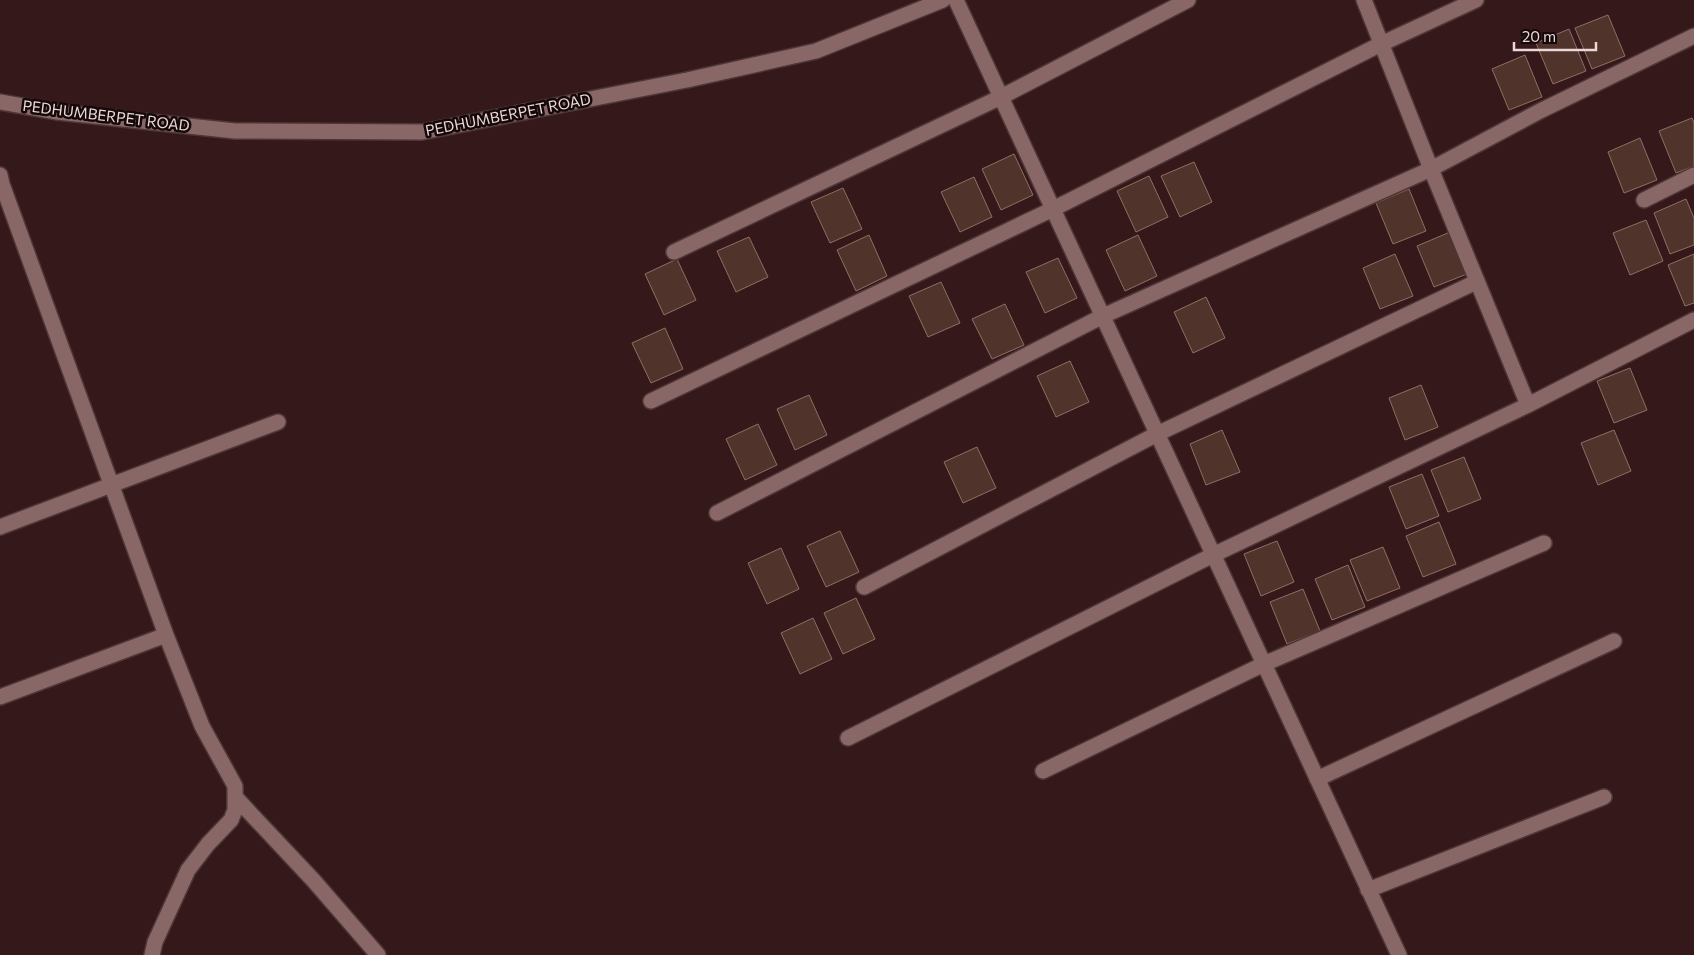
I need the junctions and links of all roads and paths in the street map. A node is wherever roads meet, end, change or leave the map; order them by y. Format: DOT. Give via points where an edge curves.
graph roads {
  1 [pos="943,0"];
  2 [pos="956,0"];
  3 [pos="1188,0"];
  4 [pos="1364,0"];
  5 [pos="1476,0"];
  6 [pos="1694,36"];
  7 [pos="1381,44"];
  8 [pos="1001,97"];
  9 [pos="0,102"];
  10 [pos="1430,169"];
  11 [pos="1694,175"];
  12 [pos="1,181"];
  13 [pos="1644,200"];
  14 [pos="1053,209"];
  15 [pos="674,252"];
  16 [pos="1476,282"];
  17 [pos="1103,316"];
  18 [pos="1694,320"];
  19 [pos="651,401"];
  20 [pos="1528,406"];
  21 [pos="278,422"];
  22 [pos="1157,434"];
  23 [pos="112,485"];
  24 [pos="717,513"];
  25 [pos="0,527"];
  26 [pos="1544,543"];
  27 [pos="1213,555"];
  28 [pos="864,587"];
  29 [pos="166,635"];
  30 [pos="1614,641"];
  31 [pos="1264,664"];
  32 [pos="0,697"];
  33 [pos="848,738"];
  34 [pos="1043,771"];
  35 [pos="1318,779"];
  36 [pos="1604,797"];
  37 [pos="236,799"];
  38 [pos="1368,890"];
  39 [pos="152,955"];
  40 [pos="378,955"];
  41 [pos="1399,955"];
  1 -- 9 [label="street, PEDHUMBERPET ROAD" via="816,52 422,132 235,131 57,112"];
  2 -- 8 [label="street"];
  3 -- 8 [label="street"];
  4 -- 7 [label="street"];
  5 -- 7 [label="street"];
  6 -- 10 [label="street"];
  7 -- 10 [label="street"];
  7 -- 14 [label="street"];
  8 -- 14 [label="street"];
  8 -- 15 [label="street"];
  10 -- 16 [label="street"];
  10 -- 17 [label="street"];
  11 -- 13 [label="street"];
  12 -- 23 [label="street"];
  14 -- 17 [label="street"];
  14 -- 19 [label="street"];
  16 -- 20 [label="street"];
  16 -- 22 [label="street"];
  17 -- 22 [label="street"];
  17 -- 24 [label="street"];
  18 -- 20 [label="street"];
  20 -- 27 [label="street"];
  21 -- 23 [label="street"];
  22 -- 27 [label="street"];
  22 -- 28 [label="street"];
  23 -- 25 [label="street"];
  23 -- 29 [label="street"];
  26 -- 31 [label="street"];
  27 -- 31 [label="street"];
  27 -- 33 [label="street"];
  29 -- 32 [label="street"];
  29 -- 37 [label="street" via="202,726 236,786"];
  30 -- 35 [label="street"];
  31 -- 34 [label="street"];
  31 -- 35 [label="street"];
  35 -- 38 [label="street"];
  36 -- 38 [label="street"];
  37 -- 39 [label="street" via="236,810 231,820 188,870"];
  37 -- 40 [label="street"];
  38 -- 41 [label="street"];
}
